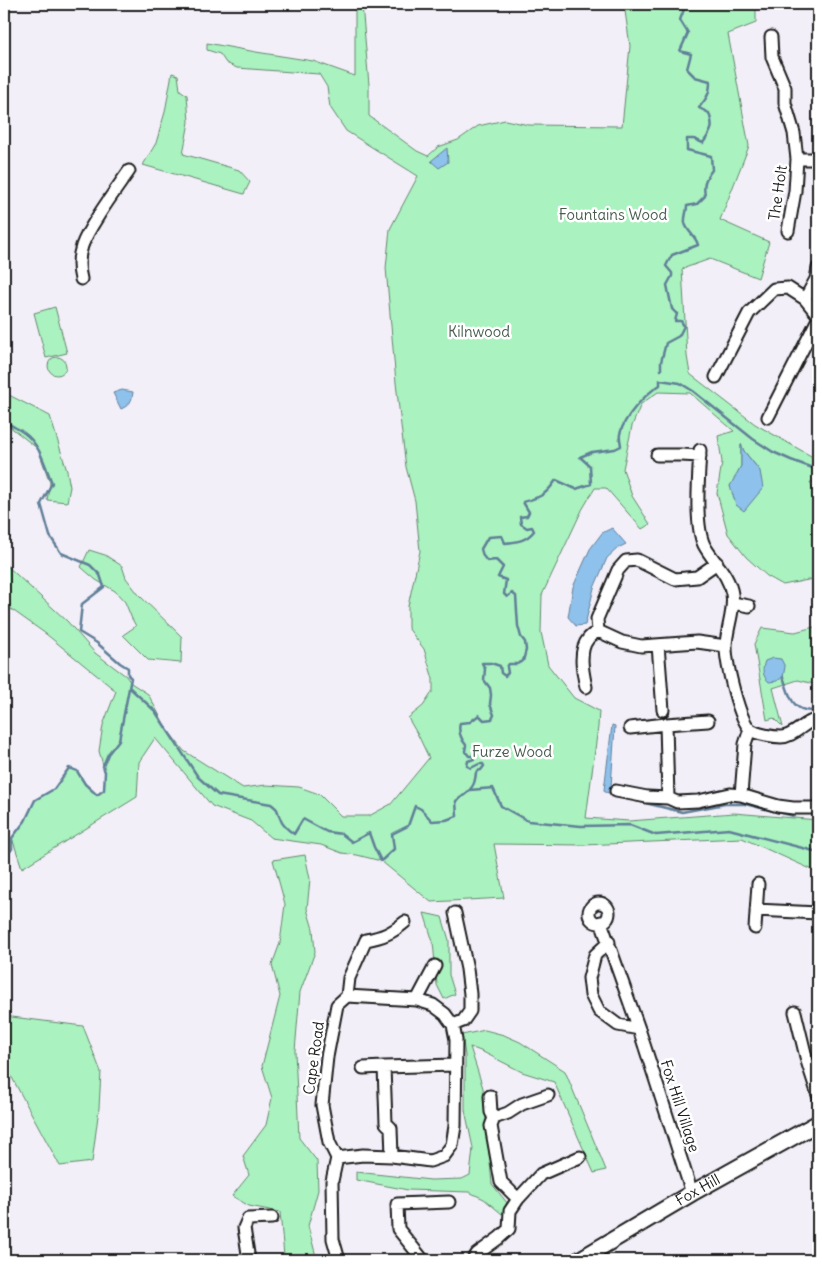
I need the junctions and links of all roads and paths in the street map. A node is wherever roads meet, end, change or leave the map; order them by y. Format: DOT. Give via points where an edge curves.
graph roads {
  1 [pos="771,37"];
  2 [pos="797,159"];
  3 [pos="818,159"];
  4 [pos="129,171"];
  5 [pos="788,230"];
  6 [pos="818,268"];
  7 [pos="81,279"];
  8 [pos="805,299"];
  9 [pos="818,315"];
  10 [pos="818,320"];
  11 [pos="716,377"];
  12 [pos="768,417"];
  13 [pos="657,455"];
  14 [pos="717,563"];
  15 [pos="733,602"];
  16 [pos="749,606"];
  17 [pos="598,631"];
  18 [pos="658,645"];
  19 [pos="726,646"];
  20 [pos="586,687"];
  21 [pos="663,710"];
  22 [pos="818,719"];
  23 [pos="708,721"];
  24 [pos="666,724"];
  25 [pos="630,728"];
  26 [pos="750,729"];
  27 [pos="616,791"];
  28 [pos="741,794"];
  29 [pos="668,798"];
  30 [pos="816,808"];
  31 [pos="758,884"];
  32 [pos="756,910"];
  33 [pos="455,913"];
  34 [pos="818,913"];
  35 [pos="405,922"];
  36 [pos="602,922"];
  37 [pos="755,928"];
  38 [pos="609,942"];
  39 [pos="435,966"];
  40 [pos="347,996"];
  41 [pos="417,1000"];
  42 [pos="795,1012"];
  43 [pos="453,1025"];
  44 [pos="639,1029"];
  45 [pos="455,1065"];
  46 [pos="384,1067"];
  47 [pos="363,1068"];
  48 [pos="548,1095"];
  49 [pos="818,1095"];
  50 [pos="490,1096"];
  51 [pos="494,1118"];
  52 [pos="818,1123"];
  53 [pos="392,1156"];
  54 [pos="580,1157"];
  55 [pos="337,1158"];
  56 [pos="692,1193"];
  57 [pos="518,1200"];
  58 [pos="449,1202"];
  59 [pos="272,1218"];
  60 [pos="249,1260"];
  61 [pos="339,1260"];
  62 [pos="423,1260"];
  63 [pos="473,1260"];
  64 [pos="579,1260"];
  1 -- 2 [label="street, The Holt" via="772,58 785,88"];
  2 -- 3 [label="street, The Holt"];
  2 -- 5 [label="street, The Holt"];
  4 -- 7 [label="street" via="85,235 78,269"];
  6 -- 8 [label="street" via="816,280"];
  8 -- 9 [label="street"];
  8 -- 11 [label="street" via="788,288 774,289 749,313"];
  10 -- 12 [label="street"];
  13 -- 14 [label="street" via="700,453 699,530"];
  14 -- 15 [label="street" via="728,579"];
  14 -- 17 [label="street" via="697,577 674,579 637,560 626,561 618,570 596,619"];
  15 -- 16 [label="street"];
  15 -- 19 [label="street"];
  17 -- 18 [label="street" via="622,642"];
  17 -- 20 [label="street" via="587,639 582,654"];
  18 -- 19 [label="street" via="697,642"];
  18 -- 21 [label="street"];
  19 -- 26 [label="street" via="728,670"];
  22 -- 26 [label="street" via="781,737 759,734"];
  23 -- 24 [label="street"];
  24 -- 25 [label="street"];
  24 -- 29 [label="street"];
  26 -- 28 [label="street" via="745,744"];
  27 -- 29 [label="street"];
  28 -- 29 [label="street" via="698,801 677,802"];
  28 -- 30 [label="street" via="778,806"];
  31 -- 32 [label="street"];
  32 -- 34 [label="street"];
  32 -- 37 [label="street"];
  33 -- 43 [label="street" via="467,969 470,1011 463,1021"];
  35 -- 40 [label="street, Cape Road" via="381,937 366,940 350,978"];
  36 -- 38 [label="street, Fox Hill Village"];
  38 -- 44 [label="street, Fox Hill Village"];
  38 -- 44 [label="street" via="595,955 589,978 591,995 599,1011 618,1025"];
  39 -- 41 [label="street"];
  40 -- 41 [label="street"];
  40 -- 55 [label="street, Cape Road" via="337,1005 322,1105 329,1142"];
  41 -- 43 [label="street" via="433,1005"];
  42 -- 49 [label="street"];
  43 -- 45 [label="street"];
  44 -- 56 [label="street, Fox Hill Village"];
  45 -- 46 [label="street"];
  45 -- 53 [label="street" via="452,1145 444,1156 430,1161"];
  46 -- 47 [label="street"];
  46 -- 53 [label="street" via="386,1123 390,1128"];
  48 -- 51 [label="street"];
  50 -- 51 [label="street"];
  51 -- 57 [label="street" via="491,1126 501,1182"];
  52 -- 56 [label="main road, Fox Hill"];
  53 -- 55 [label="street"];
  54 -- 57 [label="street" via="541,1174"];
  55 -- 61 [label="street" via="332,1181 333,1239"];
  56 -- 64 [label="main road, Fox Hill"];
  57 -- 63 [label="street" via="510,1211 509,1229"];
  58 -- 62 [label="street" via="397,1204 398,1229"];
  59 -- 60 [label="street" via="248,1219 244,1228"];
}
